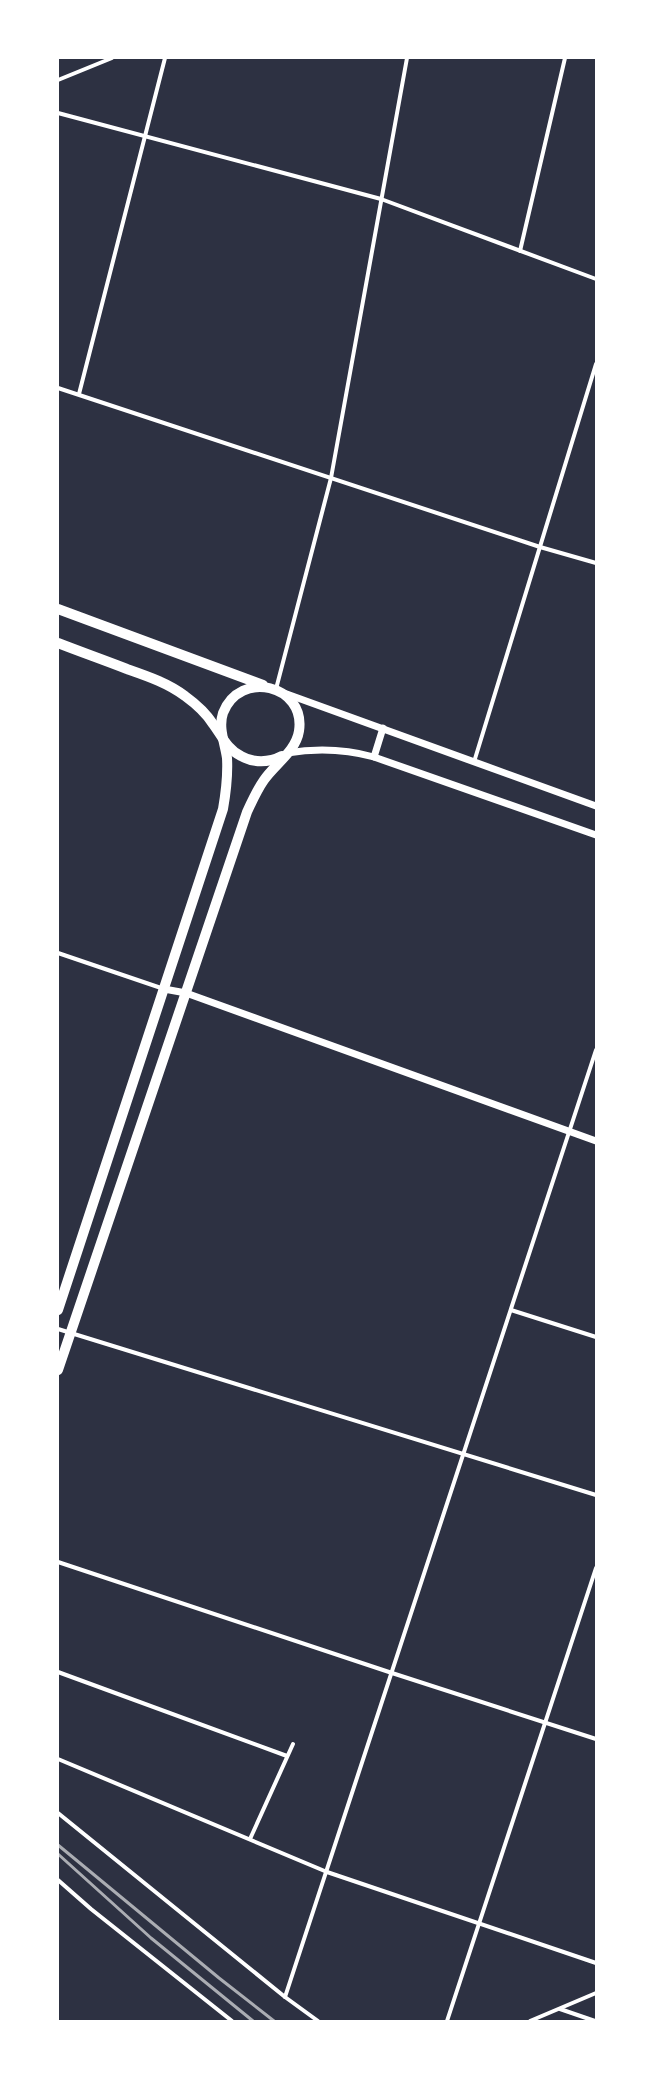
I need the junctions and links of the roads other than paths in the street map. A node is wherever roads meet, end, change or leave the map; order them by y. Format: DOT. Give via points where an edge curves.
graph roads {
  1 [pos="112,58"];
  2 [pos="165,58"];
  3 [pos="407,58"];
  4 [pos="565,58"];
  5 [pos="58,80"];
  6 [pos="58,113"];
  7 [pos="145,136"];
  8 [pos="381,199"];
  9 [pos="520,250"];
  10 [pos="596,279"];
  11 [pos="596,364"];
  12 [pos="58,388"];
  13 [pos="79,394"];
  14 [pos="331,478"];
  15 [pos="540,547"];
  16 [pos="596,563"];
  17 [pos="58,609"];
  18 [pos="58,643"];
  19 [pos="276,690"];
  20 [pos="383,728"];
  21 [pos="224,740"];
  22 [pos="287,753"];
  23 [pos="374,756"];
  24 [pos="474,762"];
  25 [pos="596,806"];
  26 [pos="596,835"];
  27 [pos="58,953"];
  28 [pos="164,989"];
  29 [pos="186,993"];
  30 [pos="596,1050"];
  31 [pos="569,1131"];
  32 [pos="596,1141"];
  33 [pos="58,1310"];
  34 [pos="511,1310"];
  35 [pos="58,1329"];
  36 [pos="71,1332"];
  37 [pos="596,1337"];
  38 [pos="58,1370"];
  39 [pos="464,1453"];
  40 [pos="596,1495"];
  41 [pos="58,1562"];
  42 [pos="596,1568"];
  43 [pos="58,1672"];
  44 [pos="392,1673"];
  45 [pos="545,1722"];
  46 [pos="596,1739"];
  47 [pos="293,1744"];
  48 [pos="287,1756"];
  49 [pos="58,1759"];
  50 [pos="58,1813"];
  51 [pos="250,1839"];
  52 [pos="326,1872"];
  53 [pos="58,1880"];
  54 [pos="479,1923"];
  55 [pos="596,1963"];
  56 [pos="596,1994"];
  57 [pos="285,1997"];
  58 [pos="560,2009"];
  59 [pos="232,2021"];
  60 [pos="318,2021"];
  61 [pos="447,2021"];
  62 [pos="530,2021"];
  63 [pos="595,2021"];
  1 -- 5 [label="street"];
  2 -- 7 [label="street"];
  3 -- 8 [label="street"];
  4 -- 9 [label="street"];
  6 -- 7 [label="street"];
  7 -- 8 [label="street"];
  7 -- 13 [label="street"];
  8 -- 9 [label="street"];
  8 -- 14 [label="street"];
  9 -- 10 [label="street"];
  11 -- 15 [label="street"];
  12 -- 13 [label="street"];
  13 -- 14 [label="street"];
  14 -- 15 [label="street"];
  14 -- 19 [label="street"];
  15 -- 16 [label="street"];
  15 -- 24 [label="street"];
  17 -- 19 [label="main road"];
  18 -- 21 [label="main road" via="167,684 200,708"];
  19 -- 20 [label="street"];
  19 -- 21 [label="main road" via="263,686 238,693 228,703 223,714 221,728"];
  19 -- 22 [label="main road" via="290,701 299,718 299,731 295,743"];
  20 -- 23 [label="street"];
  20 -- 24 [label="street"];
  21 -- 22 [label="main road" via="241,757 253,761 265,762"];
  21 -- 28 [label="main road" via="227,775 223,810"];
  22 -- 23 [label="street" via="328,749"];
  22 -- 29 [label="main road" via="264,780 247,812"];
  23 -- 26 [label="street"];
  24 -- 25 [label="street"];
  27 -- 28 [label="street"];
  28 -- 29 [label="street"];
  28 -- 33 [label="main road"];
  29 -- 31 [label="street"];
  29 -- 36 [label="main road"];
  30 -- 31 [label="street"];
  31 -- 32 [label="street"];
  31 -- 34 [label="street"];
  34 -- 37 [label="street"];
  34 -- 39 [label="street"];
  35 -- 36 [label="street"];
  36 -- 38 [label="main road"];
  36 -- 39 [label="street"];
  39 -- 40 [label="street"];
  39 -- 44 [label="street"];
  41 -- 44 [label="street"];
  42 -- 45 [label="street"];
  43 -- 48 [label="street"];
  44 -- 45 [label="street"];
  44 -- 52 [label="street"];
  45 -- 46 [label="street"];
  45 -- 54 [label="street"];
  47 -- 48 [label="street"];
  48 -- 51 [label="street"];
  49 -- 51 [label="street"];
  50 -- 57 [label="street"];
  51 -- 52 [label="street"];
  52 -- 54 [label="street"];
  52 -- 57 [label="street"];
  53 -- 59 [label="street"];
  54 -- 55 [label="street"];
  54 -- 61 [label="street"];
  56 -- 58 [label="street"];
  57 -- 60 [label="street"];
  58 -- 62 [label="street"];
  58 -- 63 [label="street"];
}
